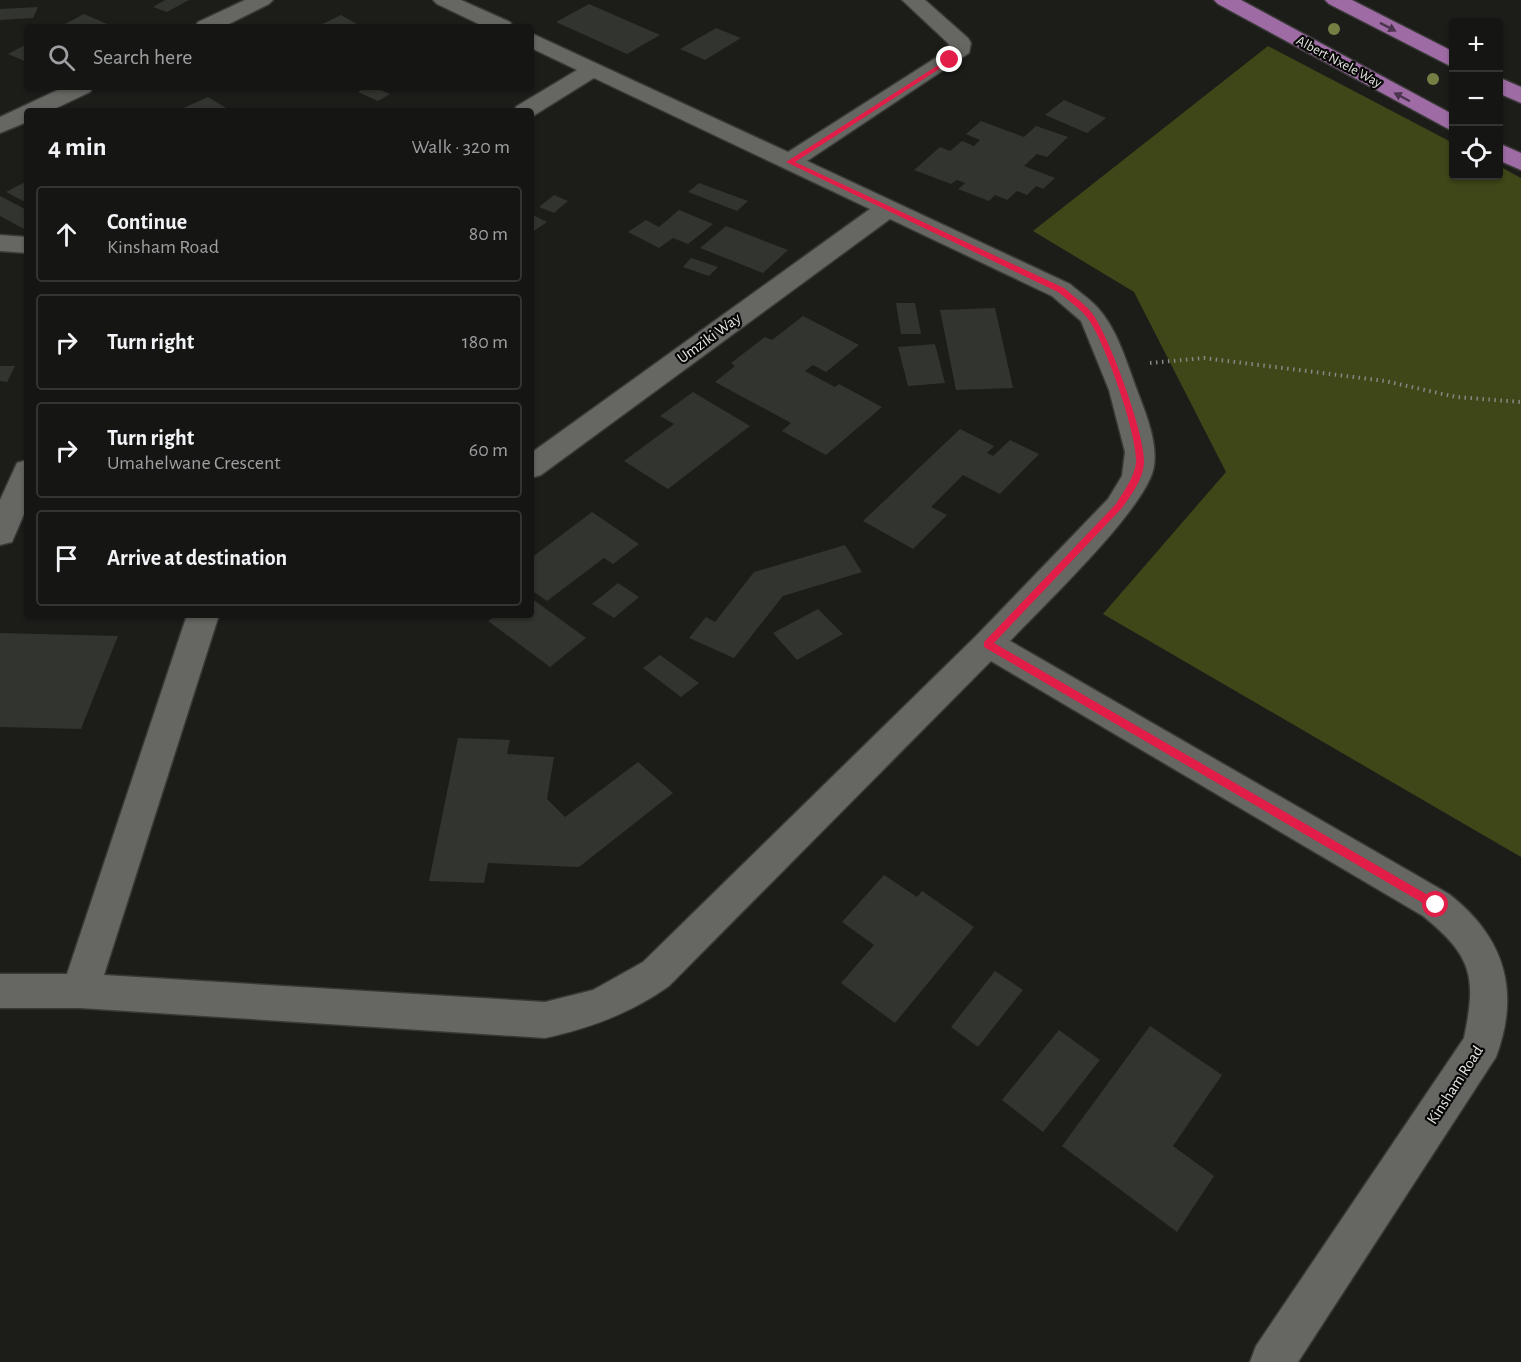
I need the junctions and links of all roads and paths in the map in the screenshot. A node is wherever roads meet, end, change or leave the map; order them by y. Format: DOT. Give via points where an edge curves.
graph roads {
  1 [pos="262,0"];
  2 [pos="444,0"];
  3 [pos="913,0"];
  4 [pos="1225,0"];
  5 [pos="1336,0"];
  6 [pos="212,24"];
  7 [pos="496,24"];
  8 [pos="534,41"];
  9 [pos="1449,58"];
  10 [pos="594,69"];
  11 [pos="1503,87"];
  12 [pos="76,90"];
  13 [pos="1521,96"];
  14 [pos="38,108"];
  15 [pos="530,108"];
  16 [pos="24,114"];
  17 [pos="1449,122"];
  18 [pos="0,126"];
  19 [pos="1503,153"];
  20 [pos="789,162"];
  21 [pos="1521,163"];
  22 [pos="887,209"];
  23 [pos="0,243"];
  24 [pos="24,245"];
  25 [pos="1114,367"];
  26 [pos="1521,402"];
  27 [pos="534,466"];
  28 [pos="24,477"];
  29 [pos="0,534"];
  30 [pos="24,535"];
  31 [pos="202,618"];
  32 [pos="988,644"];
  33 [pos="0,991"];
  34 [pos="80,991"];
  35 [pos="1272,1362"];
  1 -- 6 [label="street"];
  2 -- 7 [label="street"];
  3 -- 20 [label="street" via="960,43 958,53"];
  17 -- 4 [label="main road, Albert Nxele Way, one-way"];
  5 -- 9 [label="main road, one-way"];
  8 -- 10 [label="street"];
  10 -- 15 [label="street"];
  10 -- 20 [label="street"];
  11 -- 13 [label="main road"];
  12 -- 14 [label="street"];
  16 -- 18 [label="street"];
  19 -- 21 [label="main road"];
  20 -- 22 [label="street"];
  22 -- 25 [label="street" via="1061,290 1090,315 1104,338"];
  22 -- 27 [label="street, Umziki Way"];
  23 -- 24 [label="street"];
  25 -- 26 [label="path" via="1204,358 1385,381 1456,397"];
  25 -- 32 [label="street" via="1139,444 1140,464 1133,486 1119,506"];
  28 -- 29 [label="street"];
  29 -- 30 [label="street"];
  31 -- 34 [label="street"];
  32 -- 34 [label="street" via="656,974 625,996 592,1011 545,1020"];
  32 -- 35 [label="street, Kinsham Road" via="1436,905 1455,919 1482,952 1490,980 1491,1006 1482,1044"];
  33 -- 34 [label="street"];
}
